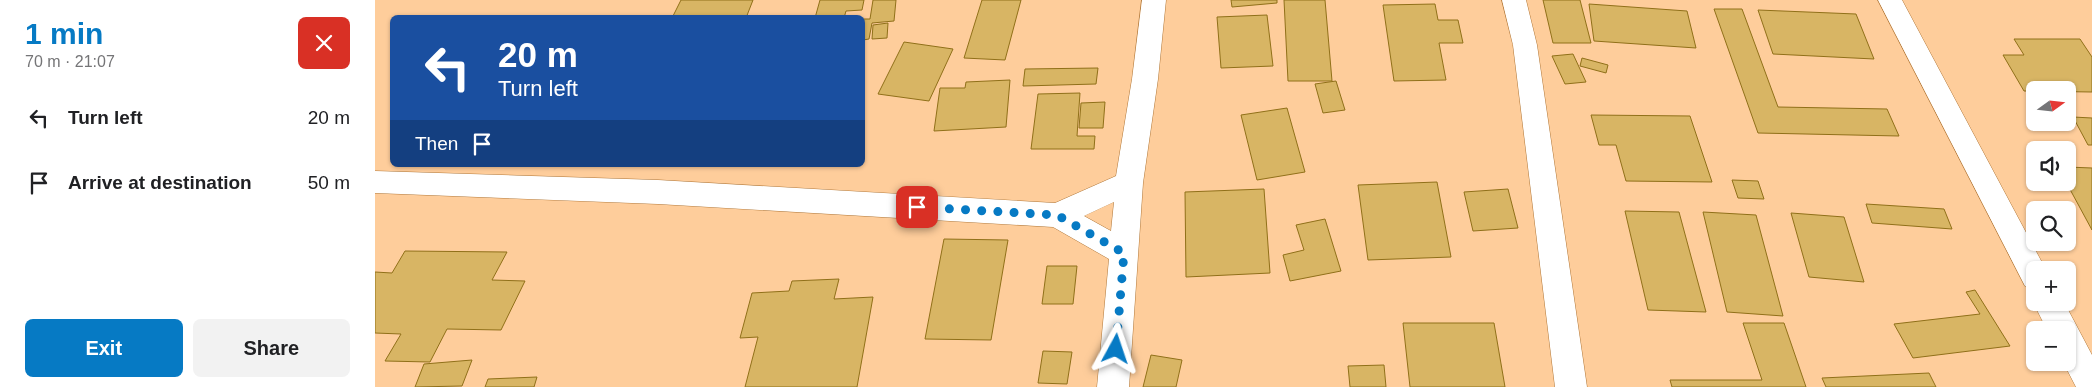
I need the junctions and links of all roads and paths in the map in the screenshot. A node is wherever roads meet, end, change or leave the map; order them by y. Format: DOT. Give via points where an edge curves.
graph roads {
  1 [pos="1154,0"];
  2 [pos="1514,0"];
  3 [pos="1890,0"];
  4 [pos="375,182"];
  5 [pos="1129,182"];
  6 [pos="1057,215"];
  7 [pos="1124,253"];
  8 [pos="2027,261"];
  9 [pos="2076,356"];
  10 [pos="2092,386"];
  11 [pos="1113,387"];
  12 [pos="1571,387"];
  1 -- 5 [label="street"];
  2 -- 12 [label="street" via="1525,45"];
  3 -- 8 [label="street"];
  4 -- 6 [label="street" via="658,192"];
  5 -- 6 [label="street"];
  5 -- 7 [label="street"];
  6 -- 7 [label="street"];
  7 -- 11 [label="street"];
  9 -- 10 [label="street"];
}
